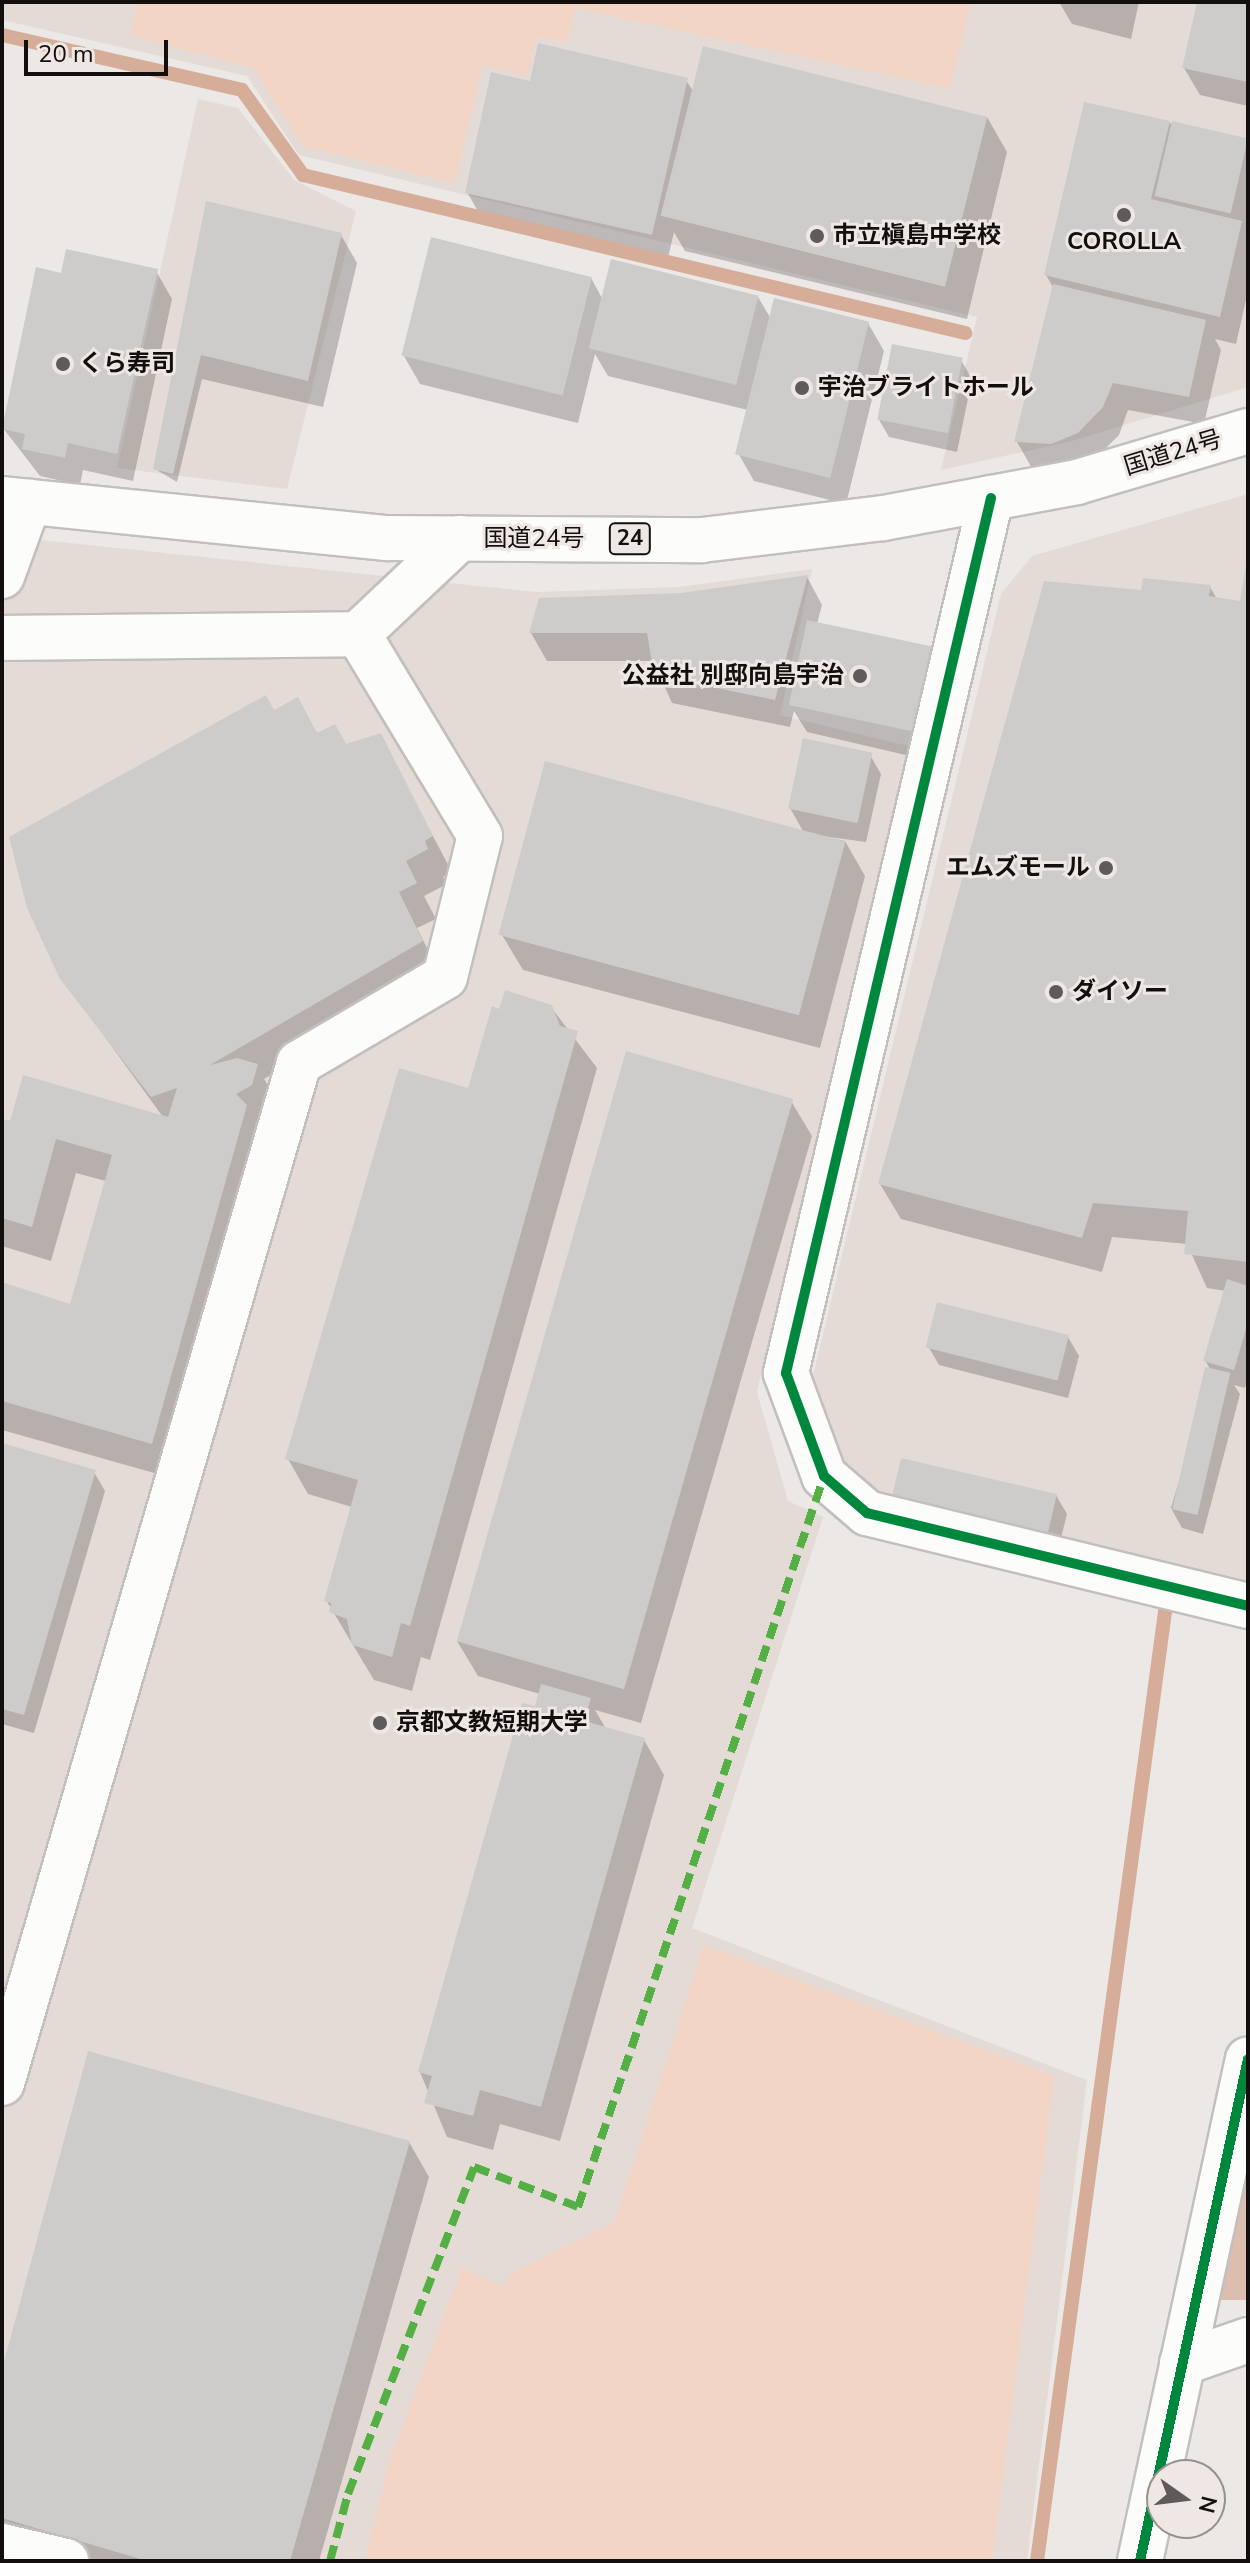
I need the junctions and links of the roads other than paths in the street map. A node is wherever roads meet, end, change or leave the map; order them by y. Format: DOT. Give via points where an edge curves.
graph roads {
  1 [pos="1248,431"];
  2 [pos="991,498"];
  3 [pos="16,500"];
  4 [pos="460,538"];
  5 [pos="4,578"];
  6 [pos="358,634"];
  7 [pos="2,638"];
  8 [pos="1248,1606"];
  9 [pos="1248,2059"];
  10 [pos="2,2083"];
  11 [pos="1248,2340"];
  12 [pos="1182,2363"];
  13 [pos="2,2546"];
  14 [pos="66,2561"];
  15 [pos="1140,2561"];
  1 -- 2 [label="main road, 国道24号 / 24" via="1077,482"];
  2 -- 4 [label="main road, 国道24号 / 24" via="702,540"];
  2 -- 8 [label="main road" via="786,1373 824,1476 867,1513"];
  3 -- 4 [label="main road, 国道24号 / 24" via="387,538"];
  3 -- 5 [label="main road"];
  4 -- 6 [label="main road"];
  6 -- 7 [label="main road"];
  6 -- 10 [label="main road" via="480,836 445,977 299,1063"];
  9 -- 12 [label="main road"];
  11 -- 12 [label="main road"];
  12 -- 15 [label="main road"];
  13 -- 14 [label="main road"];
}
